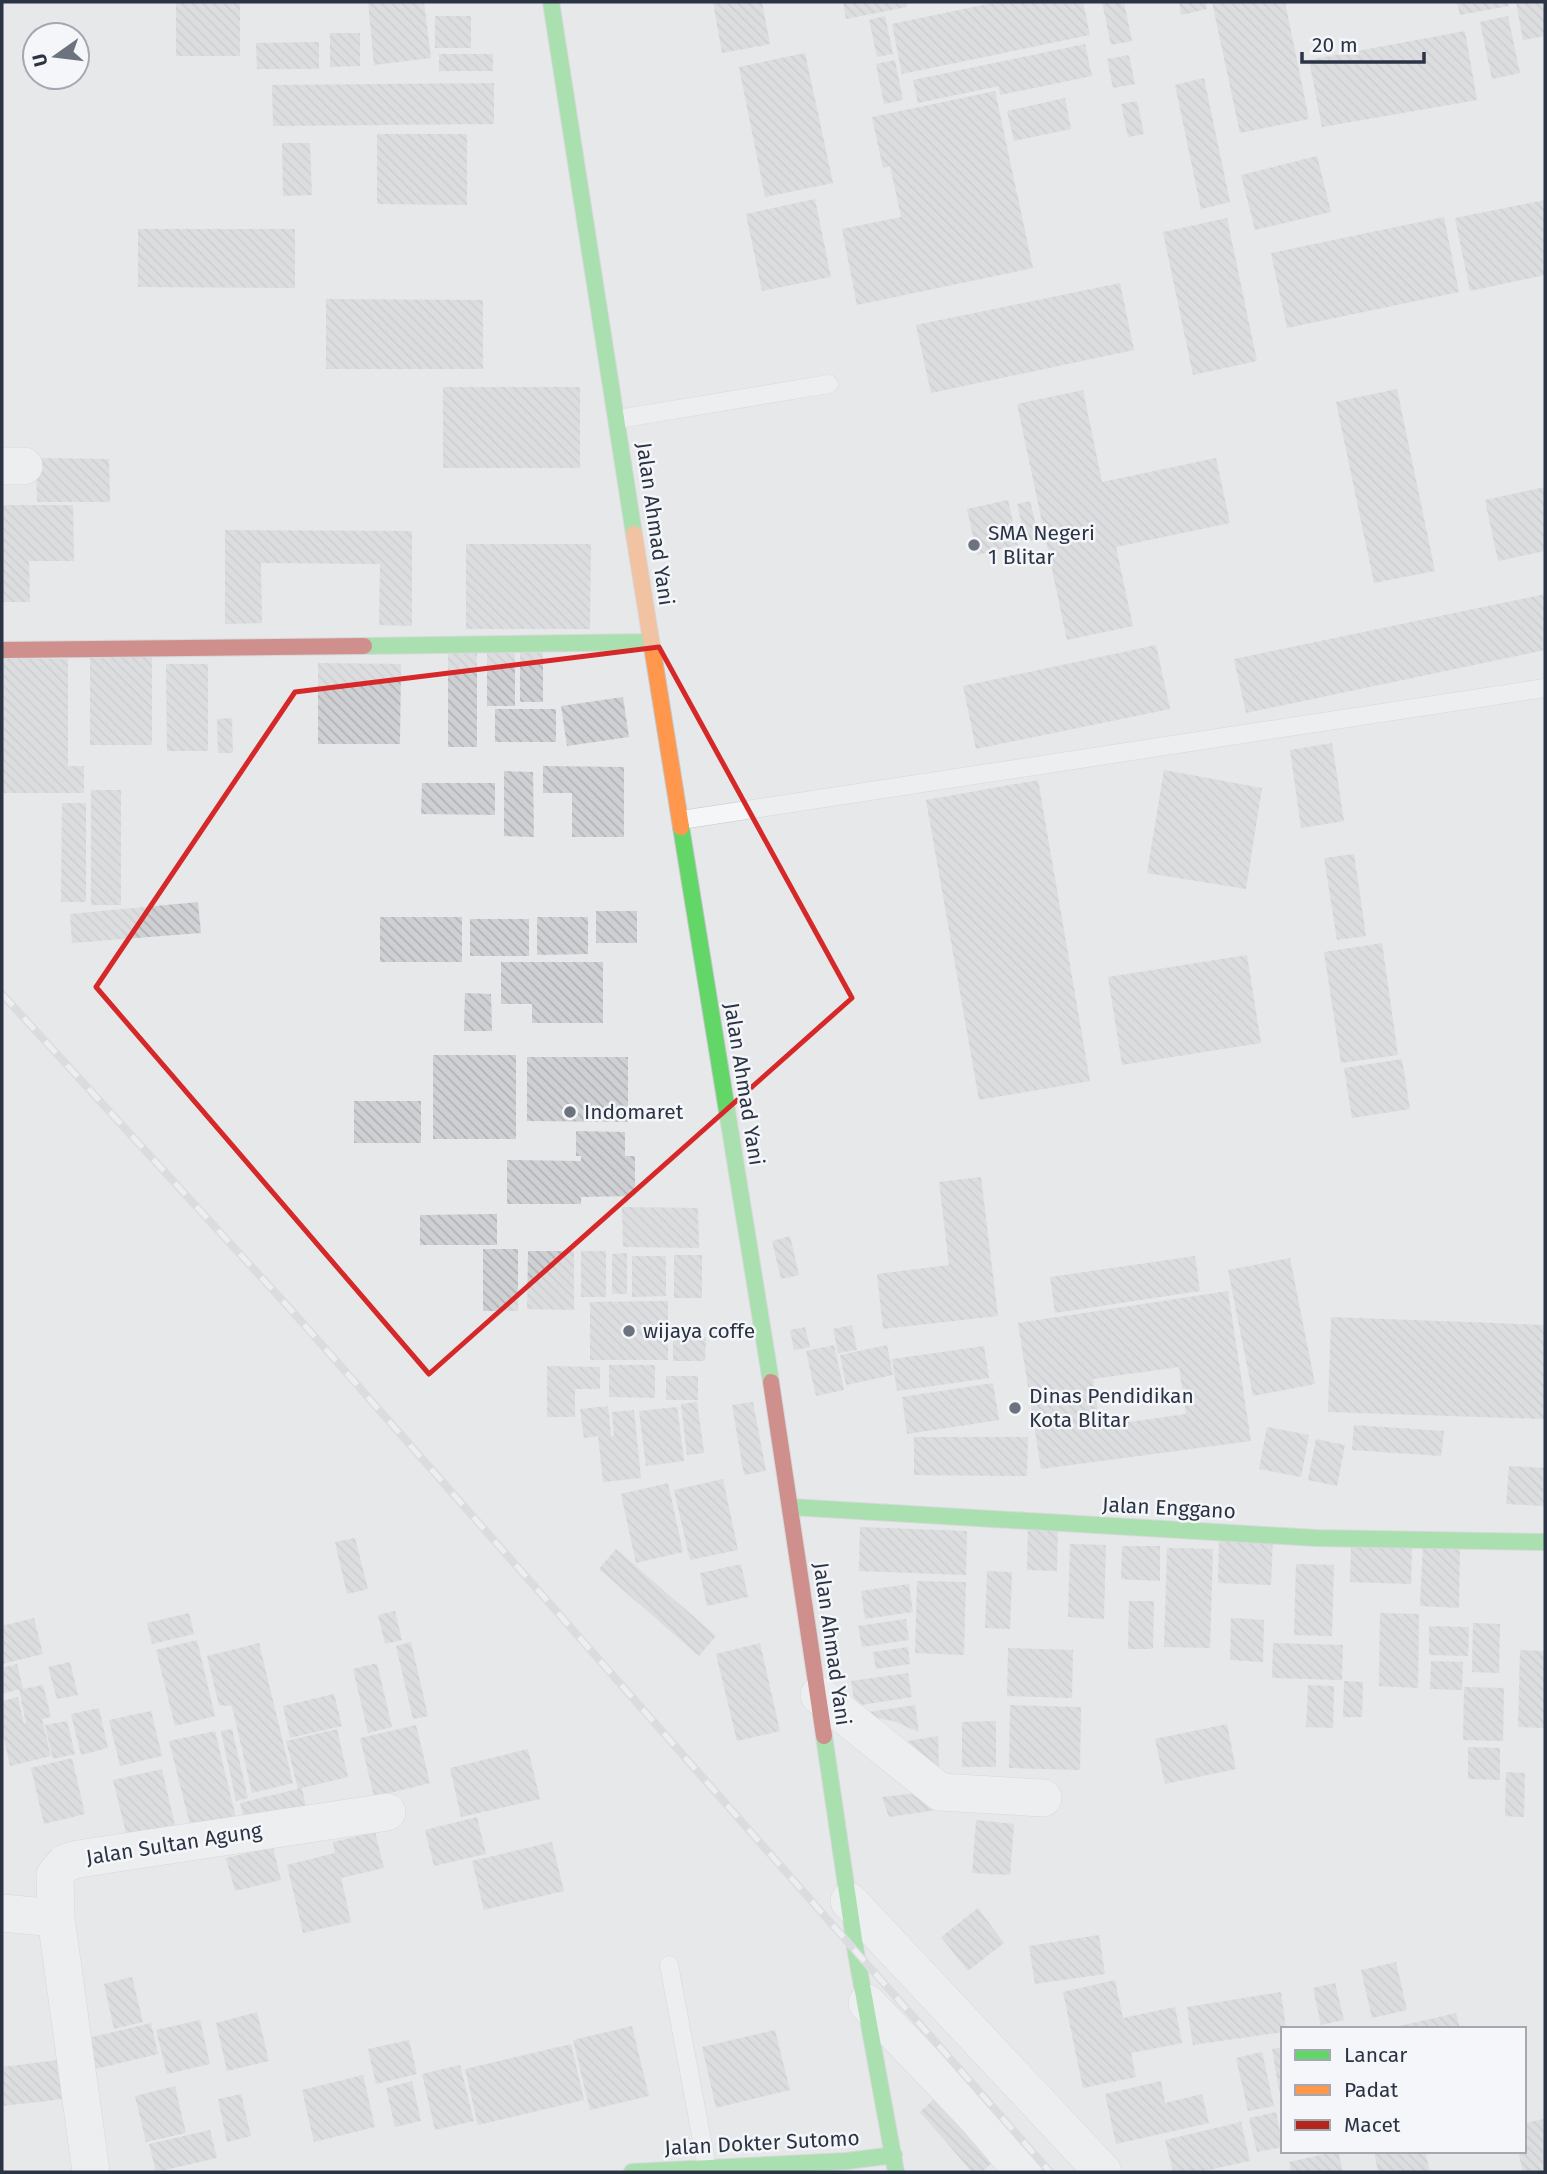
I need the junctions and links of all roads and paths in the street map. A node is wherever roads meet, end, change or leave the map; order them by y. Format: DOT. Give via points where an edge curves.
graph roads {
  1 [pos="551,2"];
  2 [pos="829,384"];
  3 [pos="618,419"];
  4 [pos="651,642"];
  5 [pos="2,650"];
  6 [pos="1545,688"];
  7 [pos="681,820"];
  8 [pos="791,1507"];
  9 [pos="1545,1542"];
  10 [pos="818,1695"];
  11 [pos="1043,1798"];
  12 [pos="387,1812"];
  13 [pos="849,1901"];
  14 [pos="2,1913"];
  15 [pos="56,1918"];
  16 [pos="668,1965"];
  17 [pos="867,2003"];
  18 [pos="894,2155"];
  19 [pos="707,2167"];
  20 [pos="92,2172"];
  21 [pos="632,2172"];
  22 [pos="896,2172"];
  23 [pos="1023,2172"];
  24 [pos="1103,2172"];
  1 -- 3 [label="main road, Jalan Ahmad Yani"];
  2 -- 3 [label="lane"];
  3 -- 4 [label="main road, Jalan Ahmad Yani"];
  4 -- 5 [label="main road"];
  4 -- 7 [label="main road, Jalan Ahmad Yani"];
  6 -- 7 [label="lane"];
  7 -- 8 [label="main road, Jalan Ahmad Yani"];
  8 -- 9 [label="main road, Jalan Enggano" via="1316,1538"];
  8 -- 10 [label="main road, Jalan Ahmad Yani"];
  10 -- 11 [label="street" via="940,1792"];
  10 -- 13 [label="main road, Jalan Ahmad Yani"];
  12 -- 15 [label="street, Jalan Sultan Agung" via="78,1858 65,1863 55,1875"];
  13 -- 17 [label="main road, Jalan Ahmad Yani"];
  13 -- 24 [label="street"];
  14 -- 15 [label="street"];
  15 -- 20 [label="street, Jalan Sultan Agung"];
  16 -- 19 [label="lane"];
  17 -- 18 [label="main road, Jalan Ahmad Yani"];
  17 -- 23 [label="street"];
  18 -- 19 [label="main road, Jalan Dokter Sutomo"];
  18 -- 22 [label="main road, Jalan Ahmad Yani"];
  19 -- 21 [label="main road, Jalan Dokter Sutomo"];
}
